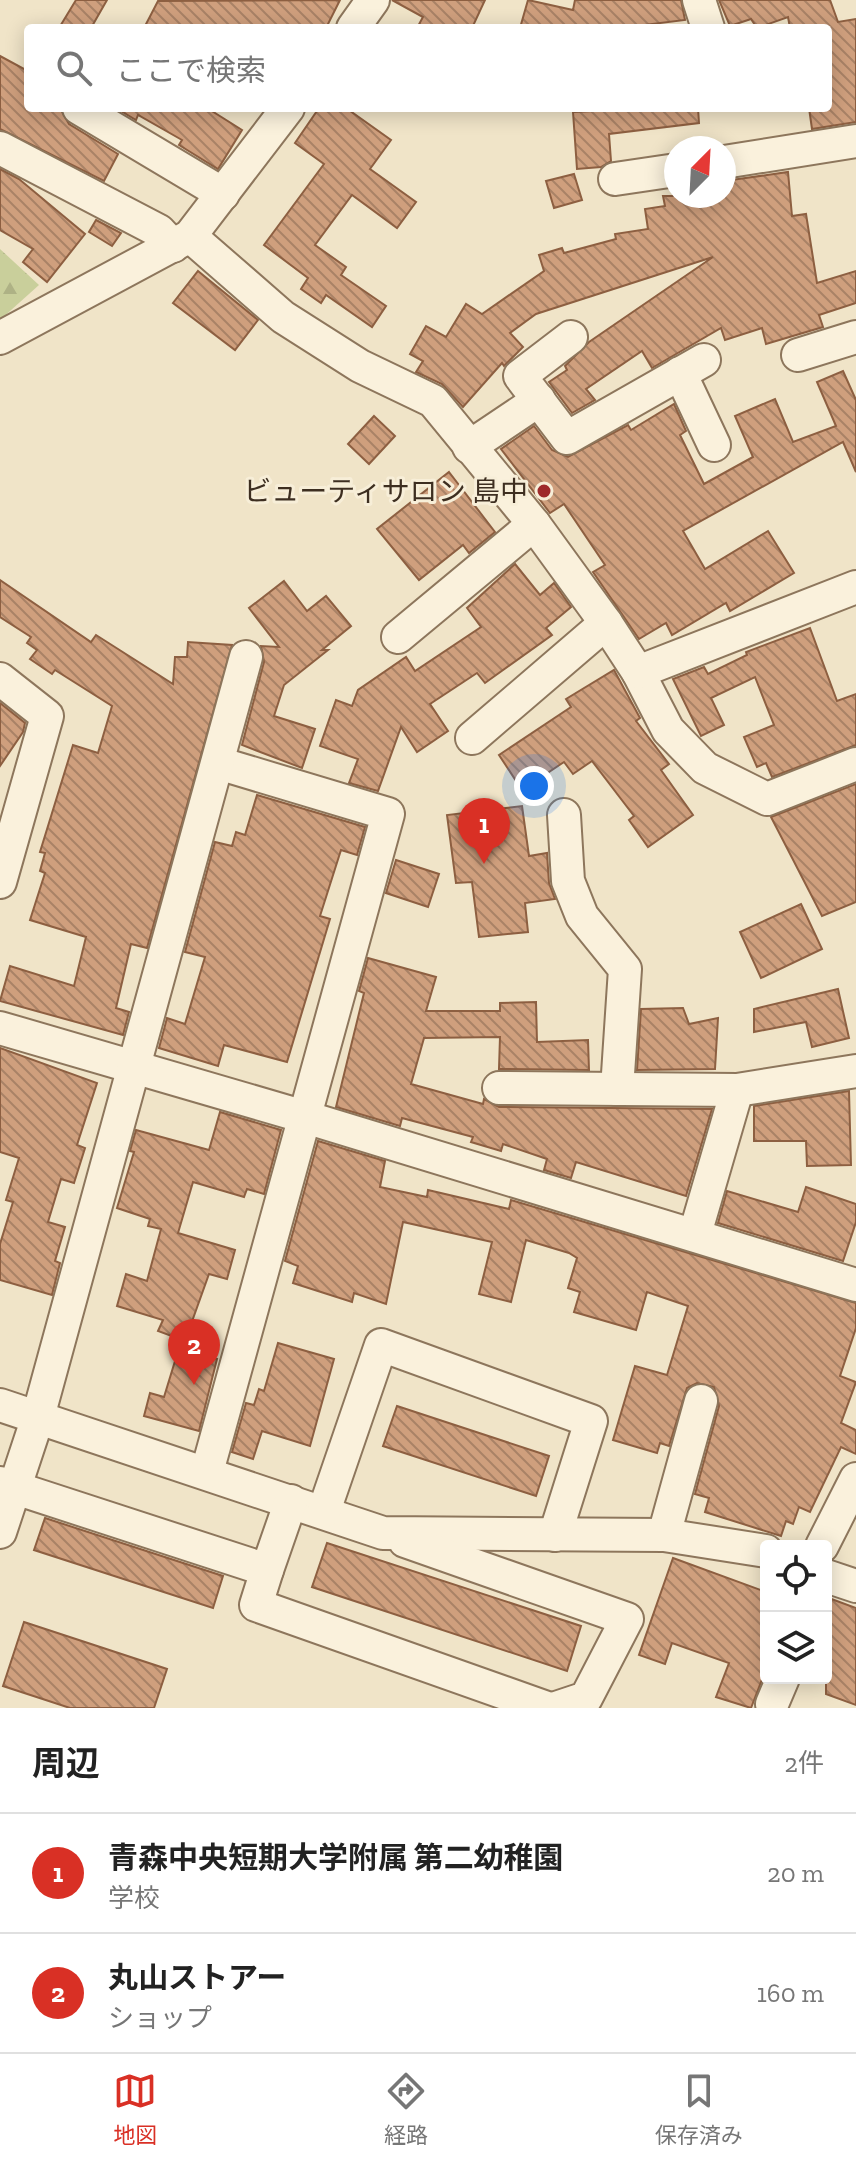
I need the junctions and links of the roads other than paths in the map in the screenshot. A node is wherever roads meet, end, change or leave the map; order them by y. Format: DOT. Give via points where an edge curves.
graph roads {
  1 [pos="373,0"];
  2 [pos="699,0"];
  3 [pos="356,24"];
  4 [pos="707,24"];
  5 [pos="86,112"];
  6 [pos="285,112"];
  7 [pos="856,141"];
  8 [pos="0,148"];
  9 [pos="736,160"];
  10 [pos="664,172"];
  11 [pos="615,179"];
  12 [pos="223,194"];
  13 [pos="182,241"];
  14 [pos="571,337"];
  15 [pos="856,337"];
  16 [pos="0,338"];
  17 [pos="798,355"];
  18 [pos="539,400"];
  19 [pos="714,445"];
  20 [pos="469,447"];
  21 [pos="534,524"];
  22 [pos="856,587"];
  23 [pos="606,623"];
  24 [pos="398,637"];
  25 [pos="246,657"];
  26 [pos="638,672"];
  27 [pos="0,679"];
  28 [pos="472,738"];
  29 [pos="218,763"];
  30 [pos="856,764"];
  31 [pos="564,815"];
  32 [pos="0,882"];
  33 [pos="0,1028"];
  34 [pos="136,1067"];
  35 [pos="856,1071"];
  36 [pos="499,1088"];
  37 [pos="617,1089"];
  38 [pos="737,1090"];
  39 [pos="305,1117"];
  40 [pos="695,1234"];
  41 [pos="856,1285"];
  42 [pos="701,1401"];
  43 [pos="0,1405"];
  44 [pos="38,1417"];
  45 [pos="207,1472"];
  46 [pos="856,1479"];
  47 [pos="7,1485"];
  48 [pos="291,1501"];
  49 [pos="324,1511"];
  50 [pos="0,1532"];
  51 [pos="383,1533"];
  52 [pos="555,1535"];
  53 [pos="664,1535"];
  54 [pos="825,1540"];
  55 [pos="760,1550"];
  56 [pos="267,1570"];
  57 [pos="832,1578"];
  58 [pos="856,1586"];
  59 [pos="547,1708"];
  60 [pos="556,1708"];
  1 -- 3 [label="street"];
  2 -- 4 [label="street"];
  5 -- 12 [label="street"];
  6 -- 12 [label="street"];
  7 -- 9 [label="street"];
  8 -- 13 [label="street"];
  10 -- 11 [label="street"];
  12 -- 13 [label="street"];
  13 -- 16 [label="street"];
  13 -- 20 [label="street" via="283,317 360,366 433,401"];
  14 -- 18 [label="street" via="520,376"];
  15 -- 17 [label="street"];
  18 -- 19 [label="street" via="567,438 692,366"];
  18 -- 20 [label="street"];
  20 -- 21 [label="street"];
  21 -- 23 [label="street"];
  21 -- 24 [label="street"];
  22 -- 26 [label="street"];
  23 -- 26 [label="street"];
  23 -- 28 [label="street"];
  25 -- 29 [label="street"];
  26 -- 30 [label="street" via="668,730 705,768 767,799"];
  27 -- 32 [label="street" via="47,716"];
  29 -- 34 [label="street"];
  29 -- 39 [label="street" via="388,814"];
  31 -- 37 [label="street" via="568,881 582,916 625,969"];
  33 -- 34 [label="street"];
  34 -- 39 [label="street"];
  34 -- 44 [label="street"];
  35 -- 38 [label="street"];
  36 -- 37 [label="street"];
  37 -- 38 [label="street"];
  38 -- 40 [label="street"];
  39 -- 40 [label="street"];
  39 -- 45 [label="street"];
  40 -- 41 [label="street"];
  42 -- 53 [label="street"];
  43 -- 44 [label="street"];
  44 -- 45 [label="street"];
  44 -- 47 [label="street"];
  45 -- 48 [label="street"];
  46 -- 54 [label="street"];
  47 -- 50 [label="street"];
  47 -- 56 [label="street"];
  48 -- 49 [label="street"];
  48 -- 56 [label="street"];
  49 -- 51 [label="street"];
  49 -- 52 [label="street" via="381,1345 591,1421"];
  51 -- 52 [label="street"];
  51 -- 60 [label="street" via="627,1619 586,1698"];
  52 -- 53 [label="street"];
  53 -- 55 [label="street"];
  56 -- 59 [label="street" via="256,1605"];
  57 -- 58 [label="street"];
}
